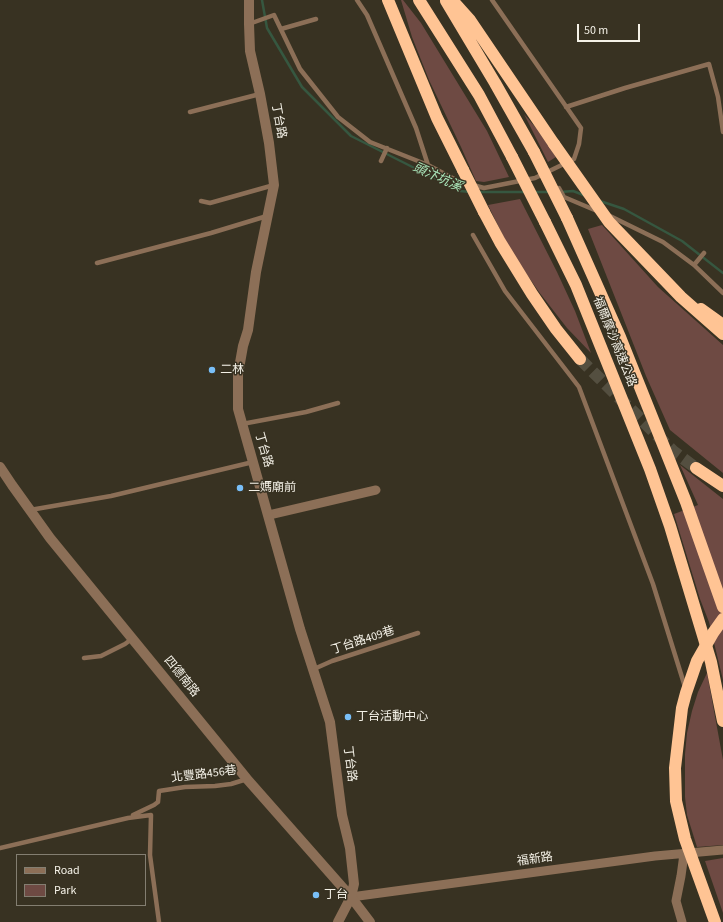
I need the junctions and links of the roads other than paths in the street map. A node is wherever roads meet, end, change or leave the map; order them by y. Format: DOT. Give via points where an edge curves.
graph roads {
  1 [pos="357,0"];
  2 [pos="388,0"];
  3 [pos="419,0"];
  4 [pos="445,0"];
  5 [pos="452,0"];
  6 [pos="492,0"];
  7 [pos="248,1"];
  8 [pos="316,19"];
  9 [pos="249,24"];
  10 [pos="281,29"];
  11 [pos="260,94"];
  12 [pos="566,107"];
  13 [pos="190,112"];
  14 [pos="723,132"];
  15 [pos="387,148"];
  16 [pos="381,161"];
  17 [pos="428,165"];
  18 [pos="549,171"];
  19 [pos="274,185"];
  20 [pos="201,202"];
  21 [pos="268,216"];
  22 [pos="472,235"];
  23 [pos="704,253"];
  24 [pos="97,263"];
  25 [pos="694,265"];
  26 [pos="723,293"];
  27 [pos="681,297"];
  28 [pos="723,325"];
  29 [pos="723,334"];
  30 [pos="580,359"];
  31 [pos="338,403"];
  32 [pos="242,424"];
  33 [pos="253,462"];
  34 [pos="0,467"];
  35 [pos="696,468"];
  36 [pos="723,486"];
  37 [pos="376,490"];
  38 [pos="30,510"];
  39 [pos="269,515"];
  40 [pos="723,607"];
  41 [pos="723,620"];
  42 [pos="418,633"];
  43 [pos="133,638"];
  44 [pos="84,658"];
  45 [pos="314,669"];
  46 [pos="723,721"];
  47 [pos="247,779"];
  48 [pos="128,818"];
  49 [pos="0,848"];
  50 [pos="723,850"];
  51 [pos="684,854"];
  52 [pos="351,897"];
  53 [pos="159,922"];
  54 [pos="338,922"];
  55 [pos="370,922"];
  56 [pos="682,922"];
  57 [pos="715,922"];
  1 -- 17 [label="lane" via="367,15 416,128"];
  2 -- 30 [label="highway, bridge" via="437,118 500,242 532,294"];
  3 -- 46 [label="highway, 福爾摩沙高速公路, bridge" via="479,95 576,285 650,469 670,526 711,662"];
  4 -- 40 [label="highway, 福爾摩沙高速公路, bridge" via="534,152 567,218 620,337 686,502"];
  5 -- 27 [label="highway, bridge" via="470,20 609,222"];
  6 -- 12 [label="lane"];
  7 -- 9 [label="street, 丁台路"];
  8 -- 10 [label="lane"];
  9 -- 10 [label="lane" via="274,15"];
  9 -- 11 [label="street, 丁台路" via="250,51"];
  10 -- 15 [label="lane" via="300,69 338,117 370,142"];
  11 -- 13 [label="lane"];
  11 -- 19 [label="street, 丁台路"];
  12 -- 14 [label="lane" via="709,64 718,97"];
  12 -- 18 [label="lane" via="581,128 580,144 574,159"];
  15 -- 16 [label="lane"];
  15 -- 17 [label="lane"];
  17 -- 18 [label="lane" via="458,181 484,188 535,178"];
  18 -- 25 [label="lane" via="564,197 663,242"];
  19 -- 20 [label="lane" via="210,203"];
  19 -- 21 [label="street, 丁台路"];
  21 -- 24 [label="lane"];
  21 -- 32 [label="street, 丁台路" via="238,374 238,409"];
  22 -- 51 [label="lane" via="505,291 579,387 653,584 686,688 686,709 675,748 679,824"];
  23 -- 25 [label="lane"];
  25 -- 26 [label="lane"];
  27 -- 28 [label="highway, bridge"];
  27 -- 29 [label="highway, bridge"];
  31 -- 32 [label="lane"];
  32 -- 33 [label="street, 丁台路"];
  33 -- 38 [label="lane" via="111,496"];
  33 -- 39 [label="street, 丁台路"];
  34 -- 38 [label="street, 四德南路"];
  35 -- 36 [label="highway"];
  37 -- 39 [label="street"];
  38 -- 43 [label="street, 四德南路"];
  39 -- 45 [label="street, 丁台路" via="300,629"];
  41 -- 57 [label="highway, bridge" via="697,661 686,693 675,768 676,801 685,839"];
  42 -- 45 [label="lane, 丁台路409巷"];
  43 -- 44 [label="lane" via="101,656"];
  43 -- 47 [label="street, 四德南路"];
  45 -- 52 [label="street, 丁台路" via="330,722 342,815 350,848 354,884"];
  47 -- 48 [label="lane, 北豐路456巷" via="231,784 186,786 159,791 158,802 154,806"];
  47 -- 52 [label="street, 四德南路"];
  48 -- 49 [label="lane, 北豐路456巷"];
  48 -- 53 [label="lane, 北豐路456巷" via="151,815 150,855"];
  50 -- 51 [label="street, 福新路"];
  51 -- 52 [label="street, 福新路"];
  51 -- 56 [label="street" via="676,901"];
  52 -- 54 [label="street, 丁台路"];
  52 -- 55 [label="street, 四德南路"];
}
